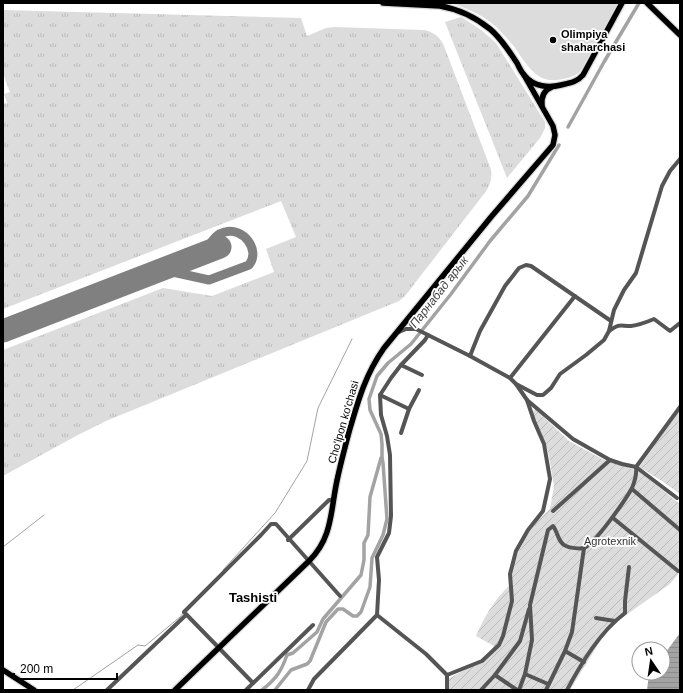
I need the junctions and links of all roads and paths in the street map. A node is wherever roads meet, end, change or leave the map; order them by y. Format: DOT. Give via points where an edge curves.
graph roads {
  1 [pos="383,3"];
  2 [pos="622,3"];
  3 [pos="647,3"];
  4 [pos="680,35"];
  5 [pos="524,75"];
  6 [pos="555,86"];
  7 [pos="543,108"];
  8 [pos="680,159"];
  9 [pos="575,296"];
  10 [pos="412,314"];
  11 [pos="611,321"];
  12 [pos="680,323"];
  13 [pos="416,329"];
  14 [pos="609,331"];
  15 [pos="427,334"];
  16 [pos="394,336"];
  17 [pos="470,356"];
  18 [pos="401,365"];
  19 [pos="422,375"];
  20 [pos="510,378"];
  21 [pos="516,384"];
  22 [pos="419,390"];
  23 [pos="380,395"];
  24 [pos="527,400"];
  25 [pos="680,407"];
  26 [pos="410,409"];
  27 [pos="401,433"];
  28 [pos="610,460"];
  29 [pos="636,468"];
  30 [pos="632,489"];
  31 [pos="677,498"];
  32 [pos="334,500"];
  33 [pos="553,511"];
  34 [pos="613,518"];
  35 [pos="680,530"];
  36 [pos="288,540"];
  37 [pos="584,548"];
  38 [pos="309,561"];
  39 [pos="629,567"];
  40 [pos="678,571"];
  41 [pos="340,596"];
  42 [pos="530,605"];
  43 [pos="186,615"];
  44 [pos="376,615"];
  45 [pos="596,618"];
  46 [pos="614,621"];
  47 [pos="313,625"];
  48 [pos="219,647"];
  49 [pos="565,651"];
  50 [pos="584,662"];
  51 [pos="3,670"];
  52 [pos="495,674"];
  53 [pos="525,674"];
  54 [pos="447,675"];
  55 [pos="253,683"];
  56 [pos="548,684"];
  57 [pos="34,690"];
  58 [pos="107,690"];
  59 [pos="175,690"];
  60 [pos="246,690"];
  61 [pos="308,690"];
  62 [pos="447,690"];
  63 [pos="481,690"];
  64 [pos="518,690"];
  65 [pos="546,690"];
  66 [pos="567,690"];
  1 -- 5 [label="main road, Cho'lpon ko'chasi" via="440,6 467,15 496,35"];
  2 -- 6 [label="main road" via="584,75 574,82"];
  3 -- 4 [label="main road"];
  5 -- 6 [label="main road" via="538,84"];
  5 -- 7 [label="main road, Cho'lpon ko'chasi"];
  6 -- 7 [label="main road" via="544,93"];
  7 -- 10 [label="main road, Cho'lpon ko'chasi" via="554,129 553,145"];
  8 -- 11 [label="street" via="660,188 636,273 624,290"];
  9 -- 11 [label="street"];
  9 -- 17 [label="street" via="531,266 519,268 489,312"];
  9 -- 20 [label="street"];
  10 -- 13 [label="street" via="411,324"];
  10 -- 16 [label="main road, Cho'lpon ko'chasi"];
  11 -- 14 [label="street"];
  12 -- 14 [label="street" via="670,331 654,319 630,326 622,324"];
  13 -- 15 [label="street"];
  13 -- 16 [label="street" via="404,329"];
  14 -- 21 [label="street" via="594,349 560,374 543,395 537,395"];
  15 -- 17 [label="street"];
  15 -- 18 [label="street" via="425,340"];
  16 -- 32 [label="main road, Cho'lpon ko'chasi" via="376,360 363,386 339,471"];
  17 -- 20 [label="street"];
  18 -- 19 [label="street"];
  18 -- 23 [label="street"];
  20 -- 21 [label="street"];
  21 -- 24 [label="street"];
  22 -- 26 [label="street"];
  23 -- 26 [label="street"];
  23 -- 44 [label="street" via="381,415 390,455 391,505 389,533 377,557 379,580"];
  24 -- 28 [label="street" via="574,439"];
  24 -- 54 [label="street" via="544,444 550,480 543,511 528,530 516,552 510,574 512,601 499,645 482,661"];
  25 -- 29 [label="street"];
  26 -- 27 [label="street"];
  28 -- 29 [label="street"];
  28 -- 33 [label="street"];
  29 -- 30 [label="street" via="637,475"];
  29 -- 31 [label="street"];
  30 -- 34 [label="street"];
  30 -- 35 [label="street"];
  32 -- 36 [label="street" via="329,500"];
  32 -- 38 [label="main road, Cho'lpon ko'chasi" via="326,537"];
  34 -- 37 [label="street"];
  34 -- 40 [label="street"];
  36 -- 38 [label="street"];
  36 -- 43 [label="street" via="276,524 271,524 184,612"];
  37 -- 42 [label="street" via="563,544 556,529 550,527"];
  37 -- 49 [label="street" via="572,632"];
  38 -- 41 [label="street"];
  38 -- 48 [label="main road, Cho'lpon ko'chasi"];
  39 -- 46 [label="street" via="625,613"];
  42 -- 52 [label="street" via="520,640"];
  42 -- 53 [label="street" via="532,640"];
  43 -- 48 [label="street"];
  43 -- 58 [label="street"];
  44 -- 54 [label="street" via="426,654"];
  44 -- 61 [label="street" via="314,679"];
  45 -- 46 [label="street"];
  46 -- 50 [label="street"];
  47 -- 55 [label="street"];
  48 -- 55 [label="street"];
  48 -- 59 [label="main road, Cho'lpon ko'chasi"];
  49 -- 50 [label="street"];
  49 -- 56 [label="street"];
  50 -- 66 [label="street"];
  51 -- 57 [label="main road"];
  52 -- 63 [label="street"];
  52 -- 64 [label="street"];
  53 -- 56 [label="street"];
  53 -- 64 [label="street"];
  54 -- 62 [label="street"];
  55 -- 60 [label="street"];
  56 -- 65 [label="street"];
}
